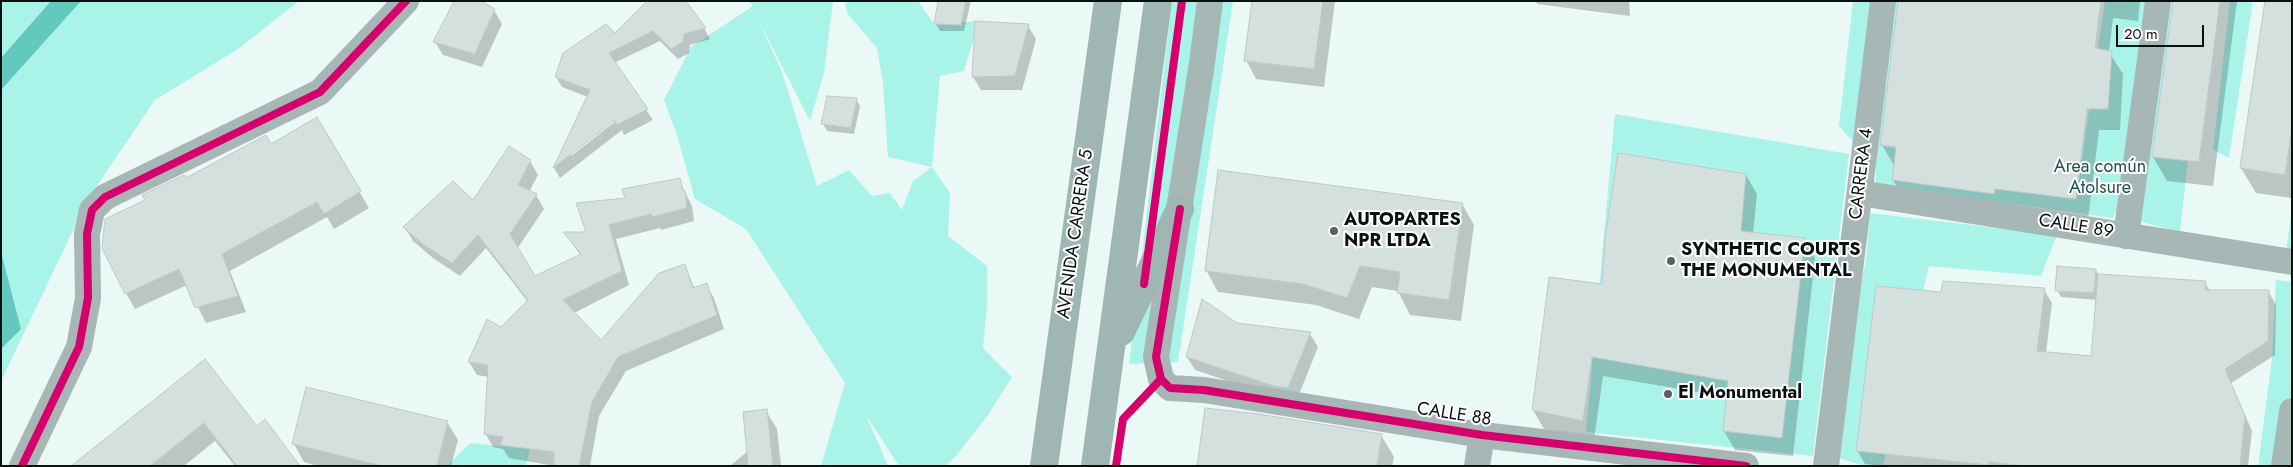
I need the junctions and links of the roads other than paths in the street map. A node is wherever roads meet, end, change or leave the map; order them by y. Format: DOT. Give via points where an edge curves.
graph roads {
  1 [pos="406,1"];
  2 [pos="1108,1"];
  3 [pos="1158,1"];
  4 [pos="1210,1"];
  5 [pos="1883,1"];
  6 [pos="2158,1"];
  7 [pos="1860,193"];
  8 [pos="1180,209"];
  9 [pos="2126,236"];
  10 [pos="2292,262"];
  11 [pos="1111,353"];
  12 [pos="2292,411"];
  13 [pos="1482,436"];
  14 [pos="22,466"];
  15 [pos="1044,466"];
  16 [pos="1095,466"];
  17 [pos="1477,466"];
  18 [pos="1746,466"];
  19 [pos="1826,466"];
  20 [pos="2284,466"];
  1 -- 14 [label="street" via="320,92 105,198 92,210 87,234 88,298 79,347"];
  2 -- 15 [label="main road, AVENIDA CARRERA 5"];
  3 -- 11 [label="main road"];
  4 -- 8 [label="street"];
  5 -- 7 [label="street, CARRERA 4"];
  6 -- 9 [label="street"];
  7 -- 9 [label="street, CALLE 89"];
  7 -- 19 [label="street, CARRERA 4"];
  8 -- 11 [label="main road"];
  8 -- 13 [label="street, CALLE 88" via="1156,357 1161,379 1170,388 1204,390"];
  9 -- 10 [label="street, CALLE 89"];
  11 -- 16 [label="main road"];
  12 -- 20 [label="street"];
  13 -- 17 [label="street"];
  13 -- 18 [label="street, CALLE 88"];
}
